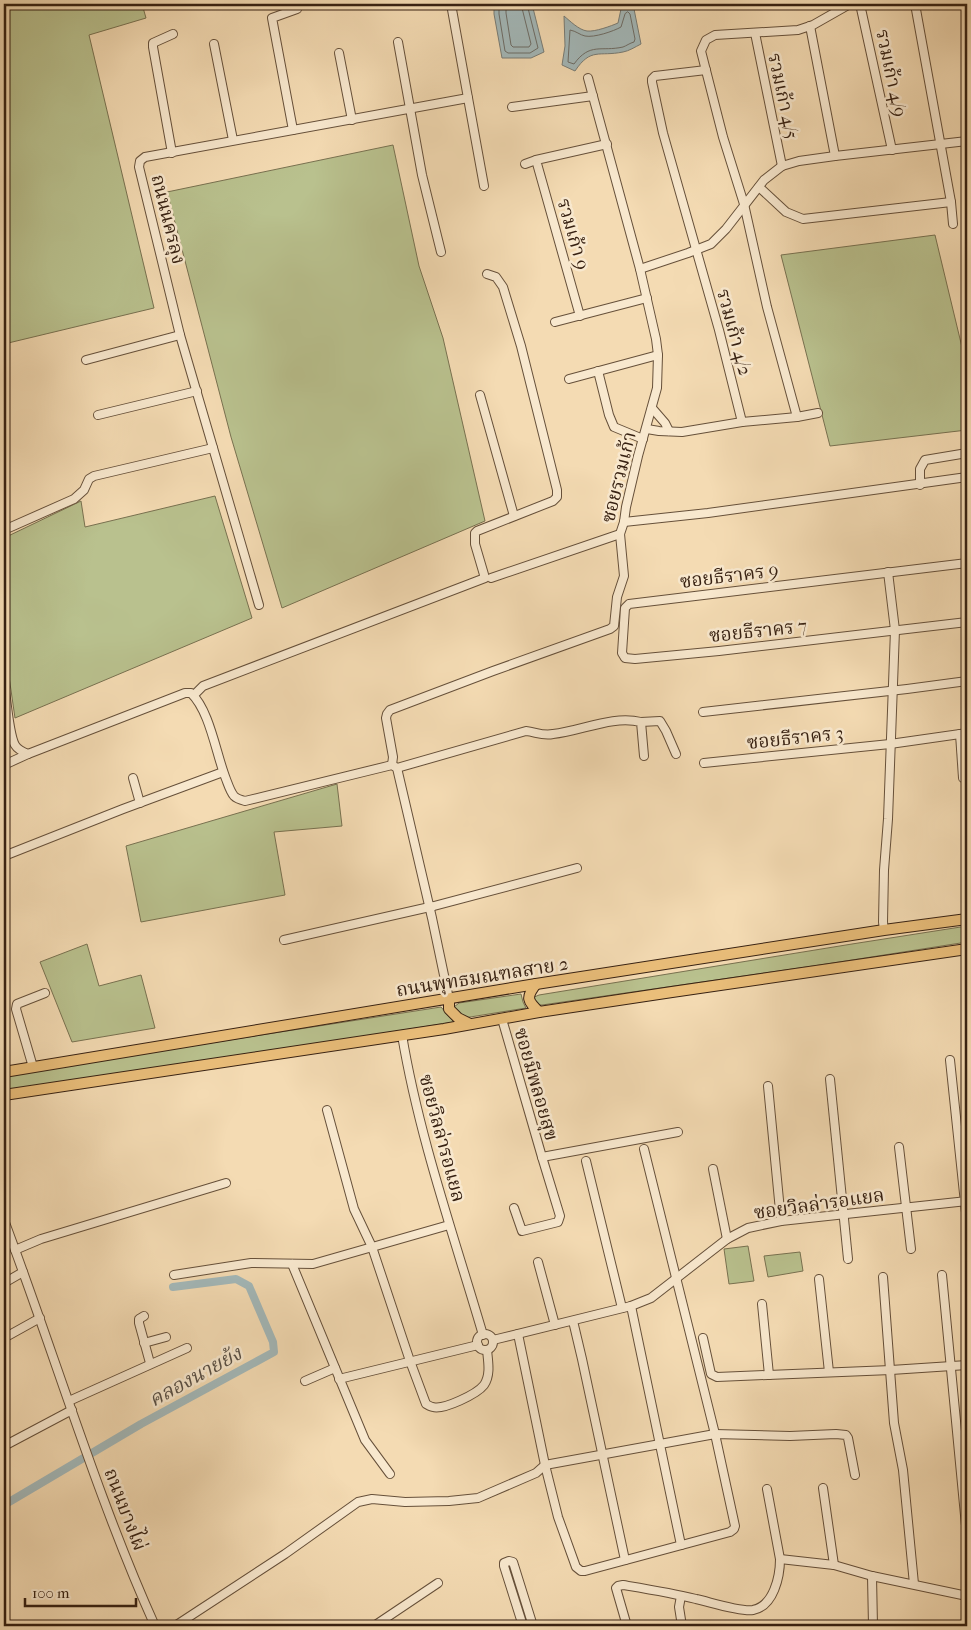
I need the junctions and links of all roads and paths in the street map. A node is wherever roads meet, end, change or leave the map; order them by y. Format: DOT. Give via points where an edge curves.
graph roads {
  1 [pos="451,4"];
  2 [pos="850,4"];
  3 [pos="860,4"];
  4 [pos="914,4"];
  5 [pos="298,9"];
  6 [pos="810,26"];
  7 [pos="755,33"];
  8 [pos="173,34"];
  9 [pos="398,42"];
  10 [pos="214,44"];
  11 [pos="339,53"];
  12 [pos="706,70"];
  13 [pos="588,78"];
  14 [pos="593,96"];
  15 [pos="468,98"];
  16 [pos="512,107"];
  17 [pos="410,108"];
  18 [pos="352,120"];
  19 [pos="293,130"];
  20 [pos="233,140"];
  21 [pos="967,141"];
  22 [pos="607,144"];
  23 [pos="940,144"];
  24 [pos="892,150"];
  25 [pos="172,153"];
  26 [pos="835,156"];
  27 [pos="536,160"];
  28 [pos="525,164"];
  29 [pos="782,166"];
  30 [pos="484,186"];
  31 [pos="759,187"];
  32 [pos="951,202"];
  33 [pos="744,204"];
  34 [pos="953,224"];
  35 [pos="696,251"];
  36 [pos="441,252"];
  37 [pos="640,269"];
  38 [pos="487,274"];
  39 [pos="647,298"];
  40 [pos="580,316"];
  41 [pos="555,322"];
  42 [pos="180,335"];
  43 [pos="658,355"];
  44 [pos="86,360"];
  45 [pos="598,371"];
  46 [pos="569,379"];
  47 [pos="197,391"];
  48 [pos="480,396"];
  49 [pos="652,408"];
  50 [pos="818,413"];
  51 [pos="98,415"];
  52 [pos="797,417"];
  53 [pos="742,422"];
  54 [pos="647,429"];
  55 [pos="669,431"];
  56 [pos="643,439"];
  57 [pos="213,448"];
  58 [pos="967,453"];
  59 [pos="967,477"];
  60 [pos="920,485"];
  61 [pos="514,516"];
  62 [pos="624,522"];
  63 [pos="4,530"];
  64 [pos="620,534"];
  65 [pos="967,563"];
  66 [pos="888,572"];
  67 [pos="491,578"];
  68 [pos="259,605"];
  69 [pos="967,622"];
  70 [pos="895,630"];
  71 [pos="625,658"];
  72 [pos="967,681"];
  73 [pos="4,682"];
  74 [pos="892,690"];
  75 [pos="194,696"];
  76 [pos="703,712"];
  77 [pos="641,722"];
  78 [pos="964,733"];
  79 [pos="890,744"];
  80 [pos="28,754"];
  81 [pos="676,754"];
  82 [pos="644,756"];
  83 [pos="704,763"];
  84 [pos="4,765"];
  85 [pos="394,767"];
  86 [pos="223,772"];
  87 [pos="133,778"];
  88 [pos="963,778"];
  89 [pos="140,803"];
  90 [pos="4,856"];
  91 [pos="577,868"];
  92 [pos="430,907"];
  93 [pos="967,919"];
  94 [pos="884,930"];
  95 [pos="284,940"];
  96 [pos="967,948"];
  97 [pos="536,984"];
  98 [pos="46,993"];
  99 [pos="450,999"];
  100 [pos="539,1012"];
  101 [pos="502,1019"];
  102 [pos="470,1024"];
  103 [pos="402,1035"];
  104 [pos="950,1060"];
  105 [pos="33,1067"];
  106 [pos="4,1072"];
  107 [pos="830,1079"];
  108 [pos="768,1086"];
  109 [pos="4,1095"];
  110 [pos="327,1110"];
  111 [pos="678,1132"];
  112 [pos="899,1146"];
  113 [pos="644,1149"];
  114 [pos="542,1157"];
  115 [pos="586,1161"];
  116 [pos="713,1170"];
  117 [pos="226,1183"];
  118 [pos="966,1201"];
  119 [pos="906,1207"];
  120 [pos="514,1208"];
  121 [pos="843,1214"];
  122 [pos="4,1220"];
  123 [pos="781,1221"];
  124 [pos="967,1222"];
  125 [pos="450,1224"];
  126 [pos="6,1234"];
  127 [pos="727,1239"];
  128 [pos="372,1247"];
  129 [pos="911,1249"];
  130 [pos="15,1250"];
  131 [pos="848,1258"];
  132 [pos="538,1262"];
  133 [pos="292,1264"];
  134 [pos="23,1272"];
  135 [pos="174,1275"];
  136 [pos="942,1275"];
  137 [pos="883,1278"];
  138 [pos="819,1279"];
  139 [pos="676,1280"];
  140 [pos="4,1283"];
  141 [pos="762,1304"];
  142 [pos="631,1306"];
  143 [pos="622,1308"];
  144 [pos="144,1316"];
  145 [pos="40,1318"];
  146 [pos="573,1321"];
  147 [pos="555,1325"];
  148 [pos="518,1334"];
  149 [pos="483,1335"];
  150 [pos="166,1336"];
  151 [pos="4,1338"];
  152 [pos="703,1338"];
  153 [pos="493,1340"];
  154 [pos="144,1343"];
  155 [pos="478,1345"];
  156 [pos="187,1348"];
  157 [pos="487,1350"];
  158 [pos="410,1361"];
  159 [pos="150,1363"];
  160 [pos="967,1364"];
  161 [pos="950,1366"];
  162 [pos="335,1368"];
  163 [pos="891,1370"];
  164 [pos="829,1372"];
  165 [pos="769,1374"];
  166 [pos="339,1379"];
  167 [pos="305,1381"];
  168 [pos="68,1401"];
  169 [pos="72,1410"];
  170 [pos="714,1434"];
  171 [pos="661,1444"];
  172 [pos="4,1446"];
  173 [pos="602,1455"];
  174 [pos="545,1465"];
  175 [pos="390,1474"];
  176 [pos="855,1476"];
  177 [pos="823,1488"];
  178 [pos="767,1490"];
  179 [pos="967,1536"];
  180 [pos="681,1545"];
  181 [pos="780,1558"];
  182 [pos="625,1560"];
  183 [pos="834,1565"];
  184 [pos="872,1576"];
  185 [pos="438,1584"];
  186 [pos="914,1584"];
  187 [pos="522,1591"];
  188 [pos="513,1594"];
  189 [pos="681,1596"];
  190 [pos="967,1596"];
  191 [pos="155,1626"];
  192 [pos="175,1626"];
  193 [pos="374,1626"];
  194 [pos="523,1626"];
  195 [pos="534,1626"];
  196 [pos="627,1626"];
  197 [pos="682,1626"];
  198 [pos="873,1626"];
  1 -- 15 [label="street"];
  2 -- 6 [label="street"];
  3 -- 24 [label="street, รวมเก้า 4/9"];
  4 -- 23 [label="street"];
  5 -- 19 [label="street" via="272,18"];
  6 -- 7 [label="street"];
  6 -- 26 [label="street"];
  7 -- 12 [label="street" via="709,37 701,51"];
  7 -- 29 [label="street, รวมเก้า 4/5"];
  8 -- 25 [label="street" via="153,43"];
  9 -- 17 [label="street"];
  10 -- 20 [label="street"];
  11 -- 18 [label="street"];
  12 -- 33 [label="street"];
  12 -- 35 [label="street, รวมเก้า 4/2" via="652,79 663,133"];
  13 -- 14 [label="street, ซอยรวมเก้า"];
  14 -- 16 [label="street"];
  14 -- 22 [label="street, ซอยรวมเก้า"];
  15 -- 17 [label="street, ถนนนครลุง"];
  15 -- 30 [label="street"];
  17 -- 18 [label="street, ถนนนครลุง"];
  17 -- 36 [label="street"];
  18 -- 19 [label="street, ถนนนครลุง"];
  19 -- 20 [label="street, ถนนนครลุง"];
  20 -- 25 [label="street, ถนนนครลุง"];
  21 -- 23 [label="street"];
  22 -- 27 [label="street"];
  22 -- 37 [label="street, ซอยรวมเก้า"];
  23 -- 24 [label="street"];
  23 -- 32 [label="street"];
  24 -- 26 [label="street"];
  25 -- 42 [label="street, ถนนนครลุง" via="145,157 139,166"];
  26 -- 29 [label="street"];
  27 -- 28 [label="street"];
  27 -- 40 [label="street, รวมเก้า 9"];
  29 -- 31 [label="street"];
  31 -- 32 [label="street" via="786,212 803,219"];
  31 -- 33 [label="street"];
  32 -- 34 [label="street"];
  33 -- 35 [label="street" via="715,241"];
  33 -- 52 [label="street" via="767,308"];
  35 -- 37 [label="street"];
  35 -- 53 [label="street, รวมเก้า 4/2"];
  37 -- 39 [label="street, ซอยรวมเก้า"];
  38 -- 61 [label="street" via="496,277 503,287 558,490 553,501"];
  39 -- 40 [label="street"];
  39 -- 43 [label="street, ซอยรวมเก้า"];
  40 -- 41 [label="street"];
  42 -- 44 [label="street"];
  42 -- 47 [label="street, ถนนนครลุง"];
  43 -- 45 [label="street"];
  43 -- 49 [label="street, ซอยรวมเก้า" via="657,388"];
  45 -- 46 [label="street"];
  45 -- 56 [label="street" via="614,427"];
  47 -- 51 [label="street"];
  47 -- 57 [label="street, ถนนนครลุง"];
  48 -- 61 [label="street"];
  49 -- 54 [label="street, ซอยรวมเก้า"];
  49 -- 55 [label="street"];
  50 -- 52 [label="street"];
  52 -- 53 [label="street"];
  53 -- 55 [label="street" via="682,432"];
  54 -- 55 [label="street"];
  54 -- 56 [label="street, ซอยรวมเก้า"];
  56 -- 62 [label="street, ซอยรวมเก้า"];
  57 -- 63 [label="street" via="94,476 74,499"];
  57 -- 68 [label="street, ถนนนครลุง"];
  58 -- 60 [label="street" via="925,460 920,469"];
  59 -- 60 [label="street"];
  60 -- 62 [label="street"];
  61 -- 75 [label="street" via="475,533 485,578 203,686"];
  62 -- 64 [label="street, ซอยรวมเก้า"];
  64 -- 67 [label="street"];
  64 -- 85 [label="street, ซอยรวมเก้า" via="624,576 617,597 614,626 390,710 386,718"];
  65 -- 66 [label="street"];
  66 -- 70 [label="street"];
  66 -- 71 [label="street, ซอยธีราคร 9" via="629,604 625,608 622,653"];
  69 -- 70 [label="street, ซอยธีราคร 7"];
  70 -- 71 [label="street, ซอยธีราคร 7" via="719,651"];
  70 -- 74 [label="street"];
  72 -- 74 [label="street"];
  73 -- 80 [label="street" via="15,745"];
  74 -- 76 [label="street"];
  74 -- 79 [label="street"];
  75 -- 80 [label="street" via="185,693"];
  75 -- 86 [label="street" via="205,714"];
  77 -- 81 [label="street" via="660,721"];
  77 -- 82 [label="street"];
  77 -- 85 [label="street" via="610,722 540,735 526,731"];
  78 -- 79 [label="street, ซอยธีราคร 3"];
  78 -- 88 [label="street"];
  79 -- 83 [label="street, ซอยธีราคร 3"];
  79 -- 94 [label="street"];
  80 -- 84 [label="street"];
  85 -- 86 [label="street" via="245,801 234,796"];
  85 -- 92 [label="street"];
  86 -- 89 [label="street"];
  87 -- 89 [label="street"];
  89 -- 90 [label="street"];
  91 -- 92 [label="street"];
  92 -- 95 [label="street"];
  92 -- 99 [label="street"];
  93 -- 94 [label="main road, ถนนพุทธมณฑลสาย 2"];
  94 -- 97 [label="main road, ถนนพุทธมณฑลสาย 2"];
  96 -- 100 [label="main road"];
  97 -- 99 [label="main road, ถนนพุทธมณฑลสาย 2"];
  97 -- 100 [label="main road" via="528,998"];
  98 -- 105 [label="street" via="17,1004 16,1009"];
  99 -- 102 [label="main road" via="449,1009"];
  99 -- 105 [label="main road, ถนนพุทธมณฑลสาย 2"];
  100 -- 101 [label="main road"];
  101 -- 102 [label="main road"];
  101 -- 114 [label="street, ซอยมีพลอยสุข"];
  102 -- 103 [label="main road"];
  103 -- 109 [label="main road"];
  103 -- 125 [label="street, ซอยวิลล่ารอแยล" via="414,1101"];
  104 -- 118 [label="street"];
  105 -- 106 [label="main road, ถนนพุทธมณฑลสาย 2"];
  107 -- 121 [label="street"];
  108 -- 123 [label="street"];
  110 -- 128 [label="street" via="354,1209"];
  111 -- 114 [label="street, ซอยมีพลอยสุข"];
  112 -- 119 [label="street"];
  113 -- 139 [label="street"];
  114 -- 120 [label="street, ซอยมีพลอยสุข" via="560,1220 522,1231"];
  115 -- 143 [label="street"];
  116 -- 127 [label="street"];
  117 -- 130 [label="street" via="41,1239"];
  118 -- 119 [label="street, ซอยวิลล่ารอแยล"];
  118 -- 124 [label="street"];
  119 -- 121 [label="street, ซอยวิลล่ารอแยล"];
  119 -- 129 [label="street"];
  121 -- 123 [label="street, ซอยวิลล่ารอแยล"];
  121 -- 131 [label="street"];
  122 -- 126 [label="street, ถนนบางไผ่"];
  123 -- 127 [label="street, ซอยวิลล่ารอแยล" via="748,1228"];
  125 -- 128 [label="street"];
  125 -- 149 [label="street, ซอยวิลล่ารอแยล"];
  126 -- 130 [label="street, ถนนบางไผ่"];
  127 -- 139 [label="street, ซอยวิลล่ารอแยล"];
  128 -- 133 [label="street" via="313,1264"];
  128 -- 158 [label="street"];
  130 -- 134 [label="street, ถนนบางไผ่"];
  132 -- 147 [label="street"];
  133 -- 135 [label="street" via="251,1263"];
  133 -- 162 [label="street"];
  134 -- 140 [label="street"];
  134 -- 145 [label="street, ถนนบางไผ่"];
  136 -- 161 [label="street"];
  137 -- 163 [label="street"];
  138 -- 164 [label="street"];
  139 -- 142 [label="street, ซอยวิลล่ารอแยล" via="651,1298"];
  139 -- 170 [label="street"];
  141 -- 165 [label="street"];
  142 -- 143 [label="street, ซอยวิลล่ารอแยล"];
  142 -- 171 [label="street"];
  143 -- 146 [label="street, ซอยวิลล่ารอแยล"];
  144 -- 154 [label="street" via="139,1323"];
  145 -- 151 [label="street"];
  145 -- 168 [label="street, ถนนบางไผ่"];
  146 -- 147 [label="street, ซอยวิลล่ารอแยล"];
  146 -- 173 [label="street"];
  147 -- 148 [label="street, ซอยวิลล่ารอแยล"];
  148 -- 153 [label="street, ซอยวิลล่ารอแยล"];
  148 -- 174 [label="street"];
  149 -- 153 [label="street"];
  149 -- 155 [label="street"];
  150 -- 154 [label="street"];
  152 -- 165 [label="street" via="713,1376"];
  153 -- 157 [label="street"];
  154 -- 159 [label="street"];
  155 -- 157 [label="street"];
  155 -- 158 [label="street"];
  156 -- 159 [label="street"];
  157 -- 158 [label="street" via="489,1365 484,1385 473,1394 438,1408 426,1404"];
  158 -- 166 [label="street"];
  159 -- 168 [label="street"];
  160 -- 161 [label="street"];
  161 -- 163 [label="street"];
  161 -- 179 [label="street"];
  162 -- 166 [label="street"];
  162 -- 167 [label="street"];
  163 -- 164 [label="street"];
  163 -- 186 [label="street" via="894,1423 903,1470"];
  164 -- 165 [label="street"];
  166 -- 175 [label="street" via="365,1440"];
  168 -- 169 [label="street, ถนนบางไผ่"];
  169 -- 172 [label="street"];
  169 -- 191 [label="street, ถนนบางไผ่"];
  170 -- 171 [label="street"];
  170 -- 176 [label="street" via="846,1436"];
  170 -- 180 [label="street" via="735,1526 730,1532"];
  171 -- 173 [label="street"];
  171 -- 180 [label="street"];
  173 -- 174 [label="street"];
  173 -- 182 [label="street"];
  174 -- 182 [label="street" via="558,1517 576,1567 585,1571"];
  174 -- 192 [label="street" via="536,1473 478,1498 405,1502 372,1499 358,1502"];
  177 -- 183 [label="street"];
  178 -- 181 [label="street"];
  180 -- 182 [label="street"];
  181 -- 183 [label="street"];
  181 -- 189 [label="street" via="778,1578 770,1598 753,1610"];
  183 -- 184 [label="street"];
  184 -- 186 [label="street"];
  184 -- 198 [label="street"];
  185 -- 193 [label="street"];
  186 -- 190 [label="street"];
  187 -- 188 [label="street"];
  187 -- 188 [label="street" via="513,1562 509,1561 504,1563"];
  187 -- 195 [label="street"];
  188 -- 194 [label="street"];
  189 -- 196 [label="street" via="618,1586"];
  189 -- 197 [label="street"];
}
